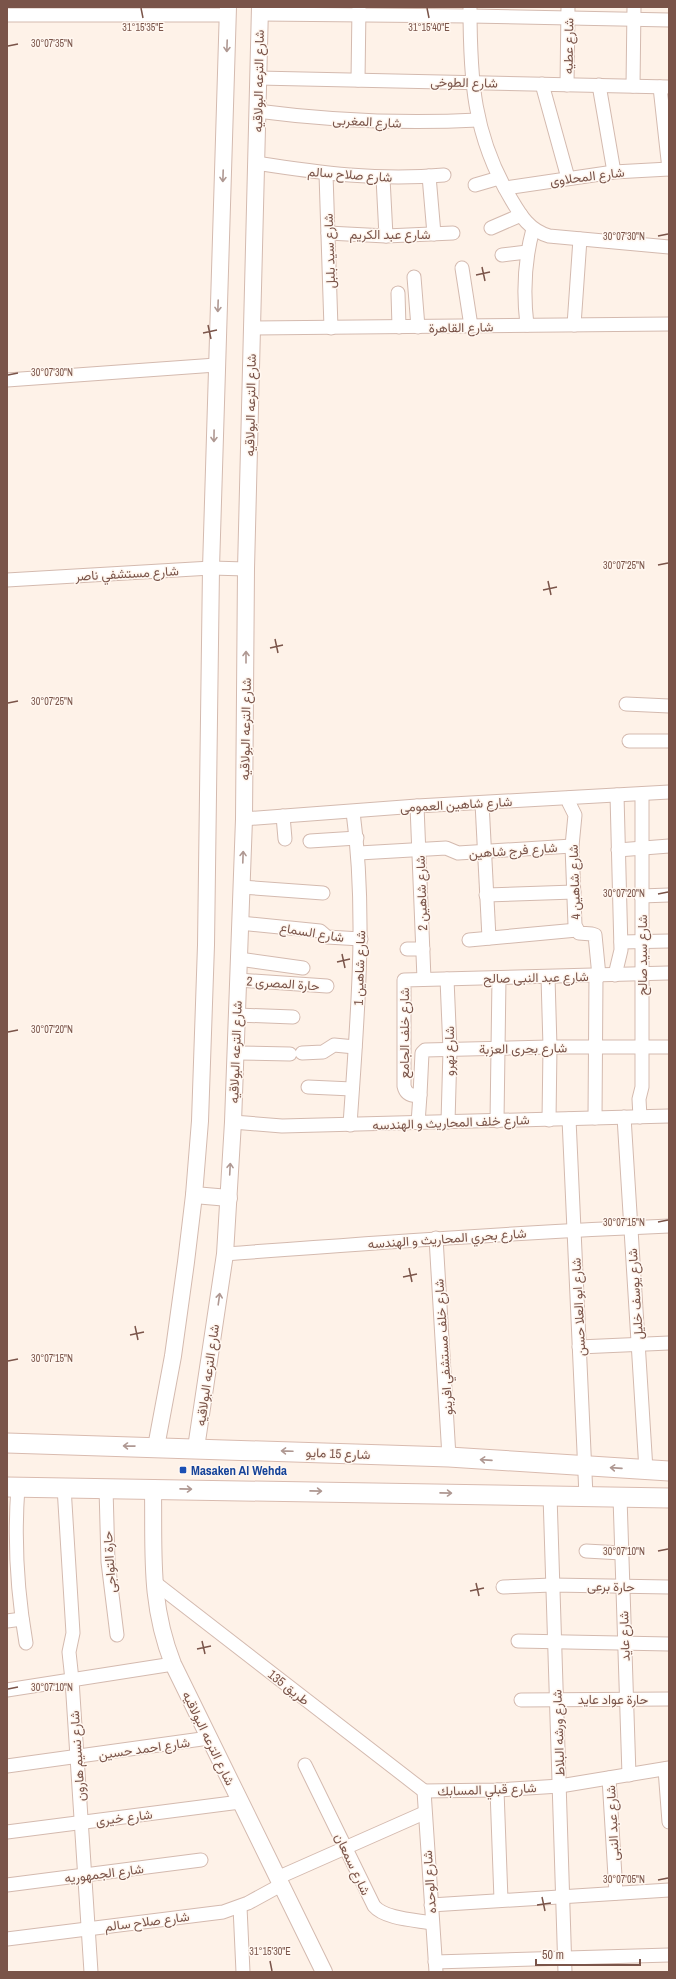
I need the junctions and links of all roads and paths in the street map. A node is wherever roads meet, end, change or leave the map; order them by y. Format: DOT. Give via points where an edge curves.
graph roads {
  1 [pos="260,10"];
  2 [pos="228,11"];
  3 [pos="359,11"];
  4 [pos="470,11"];
  5 [pos="568,12"];
  6 [pos="634,13"];
  7 [pos="7,14"];
  8 [pos="669,20"];
  9 [pos="258,78"];
  10 [pos="358,80"];
  11 [pos="471,82"];
  12 [pos="542,84"];
  13 [pos="567,84"];
  14 [pos="599,85"];
  15 [pos="633,86"];
  16 [pos="664,87"];
  17 [pos="258,111"];
  18 [pos="478,120"];
  19 [pos="256,163"];
  20 [pos="669,169"];
  21 [pos="614,172"];
  22 [pos="326,174"];
  23 [pos="444,175"];
  24 [pos="429,176"];
  25 [pos="383,178"];
  26 [pos="568,178"];
  27 [pos="502,183"];
  28 [pos="475,185"];
  29 [pos="520,215"];
  30 [pos="491,228"];
  31 [pos="532,229"];
  32 [pos="328,233"];
  33 [pos="453,233"];
  34 [pos="434,234"];
  35 [pos="386,236"];
  36 [pos="580,239"];
  37 [pos="669,247"];
  38 [pos="527,252"];
  39 [pos="502,255"];
  40 [pos="462,268"];
  41 [pos="414,277"];
  42 [pos="398,293"];
  43 [pos="669,324"];
  44 [pos="574,325"];
  45 [pos="471,326"];
  46 [pos="527,326"];
  47 [pos="418,327"];
  48 [pos="252,328"];
  49 [pos="331,328"];
  50 [pos="400,328"];
  51 [pos="216,365"];
  52 [pos="7,380"];
  53 [pos="211,568"];
  54 [pos="246,569"];
  55 [pos="7,580"];
  56 [pos="626,704"];
  57 [pos="669,706"];
  58 [pos="630,741"];
  59 [pos="669,742"];
  60 [pos="669,792"];
  61 [pos="642,794"];
  62 [pos="616,795"];
  63 [pos="569,798"];
  64 [pos="482,803"];
  65 [pos="418,806"];
  66 [pos="353,812"];
  67 [pos="283,816"];
  68 [pos="244,819"];
  69 [pos="356,838"];
  70 [pos="285,839"];
  71 [pos="310,841"];
  72 [pos="572,846"];
  73 [pos="669,846"];
  74 [pos="641,848"];
  75 [pos="419,849"];
  76 [pos="618,850"];
  77 [pos="484,852"];
  78 [pos="359,853"];
  79 [pos="241,887"];
  80 [pos="574,892"];
  81 [pos="323,893"];
  82 [pos="486,895"];
  83 [pos="669,895"];
  84 [pos="642,896"];
  85 [pos="240,923"];
  86 [pos="577,930"];
  87 [pos="489,938"];
  88 [pos="361,939"];
  89 [pos="468,940"];
  90 [pos="642,941"];
  91 [pos="669,941"];
  92 [pos="620,942"];
  93 [pos="407,949"];
  94 [pos="423,949"];
  95 [pos="239,959"];
  96 [pos="303,968"];
  97 [pos="668,973"];
  98 [pos="642,974"];
  99 [pos="616,975"];
  100 [pos="597,976"];
  101 [pos="548,977"];
  102 [pos="499,978"];
  103 [pos="424,979"];
  104 [pos="447,979"];
  105 [pos="238,980"];
  106 [pos="404,980"];
  107 [pos="327,986"];
  108 [pos="237,1015"];
  109 [pos="293,1017"];
  110 [pos="355,1047"];
  111 [pos="550,1047"];
  112 [pos="595,1047"];
  113 [pos="641,1048"];
  114 [pos="669,1048"];
  115 [pos="498,1049"];
  116 [pos="450,1050"];
  117 [pos="236,1053"];
  118 [pos="308,1087"];
  119 [pos="352,1088"];
  120 [pos="420,1096"];
  121 [pos="640,1116"];
  122 [pos="669,1116"];
  123 [pos="624,1117"];
  124 [pos="595,1118"];
  125 [pos="569,1119"];
  126 [pos="549,1120"];
  127 [pos="497,1121"];
  128 [pos="233,1122"];
  129 [pos="448,1122"];
  130 [pos="418,1123"];
  131 [pos="350,1125"];
  132 [pos="194,1195"];
  133 [pos="229,1198"];
  134 [pos="669,1226"];
  135 [pos="631,1227"];
  136 [pos="574,1229"];
  137 [pos="436,1238"];
  138 [pos="225,1254"];
  139 [pos="669,1343"];
  140 [pos="638,1344"];
  141 [pos="580,1347"];
  142 [pos="7,1443"];
  143 [pos="156,1447"];
  144 [pos="196,1448"];
  145 [pos="449,1457"];
  146 [pos="585,1466"];
  147 [pos="646,1470"];
  148 [pos="669,1471"];
  149 [pos="12,1487"];
  150 [pos="64,1487"];
  151 [pos="106,1488"];
  152 [pos="154,1489"];
  153 [pos="550,1495"];
  154 [pos="586,1496"];
  155 [pos="620,1497"];
  156 [pos="669,1498"];
  157 [pos="586,1551"];
  158 [pos="622,1553"];
  159 [pos="12,1576"];
  160 [pos="154,1582"];
  161 [pos="552,1586"];
  162 [pos="622,1586"];
  163 [pos="503,1587"];
  164 [pos="669,1587"];
  165 [pos="22,1619"];
  166 [pos="7,1621"];
  167 [pos="117,1635"];
  168 [pos="518,1641"];
  169 [pos="554,1642"];
  170 [pos="26,1643"];
  171 [pos="624,1643"];
  172 [pos="669,1644"];
  173 [pos="173,1664"];
  174 [pos="72,1680"];
  175 [pos="7,1690"];
  176 [pos="626,1699"];
  177 [pos="669,1699"];
  178 [pos="521,1700"];
  179 [pos="556,1700"];
  180 [pos="209,1738"];
  181 [pos="77,1757"];
  182 [pos="306,1764"];
  183 [pos="7,1766"];
  184 [pos="667,1768"];
  185 [pos="629,1775"];
  186 [pos="609,1778"];
  187 [pos="560,1786"];
  188 [pos="497,1790"];
  189 [pos="424,1791"];
  190 [pos="240,1802"];
  191 [pos="424,1813"];
  192 [pos="81,1822"];
  193 [pos="669,1822"];
  194 [pos="7,1832"];
  195 [pos="345,1848"];
  196 [pos="201,1860"];
  197 [pos="84,1875"];
  198 [pos="279,1881"];
  199 [pos="7,1885"];
  200 [pos="669,1890"];
  201 [pos="616,1893"];
  202 [pos="564,1896"];
  203 [pos="502,1900"];
  204 [pos="431,1905"];
  205 [pos="240,1907"];
  206 [pos="432,1923"];
  207 [pos="88,1929"];
  208 [pos="7,1939"];
  209 [pos="669,1955"];
  210 [pos="565,1966"];
  211 [pos="435,1967"];
  212 [pos="91,1972"];
  213 [pos="243,1972"];
  214 [pos="324,1972"];
  1 -- 3 [label="street"];
  1 -- 9 [label="street, شارع الترعه البولاقيه"];
  2 -- 7 [label="street"];
  2 -- 51 [label="street, one-way"];
  3 -- 4 [label="street"];
  3 -- 10 [label="street"];
  4 -- 5 [label="street"];
  4 -- 11 [label="street"];
  5 -- 6 [label="street"];
  5 -- 13 [label="street, شارع عطيه"];
  6 -- 8 [label="street"];
  6 -- 15 [label="street"];
  9 -- 10 [label="street, شارع الطوخى"];
  9 -- 17 [label="street, شارع الترعه البولاقيه"];
  10 -- 11 [label="street, شارع الطوخى"];
  11 -- 12 [label="street, شارع الطوخى"];
  11 -- 18 [label="street"];
  12 -- 13 [label="street, شارع الطوخى"];
  12 -- 26 [label="street"];
  13 -- 14 [label="street, شارع الطوخى"];
  14 -- 15 [label="street, شارع الطوخى"];
  14 -- 21 [label="street"];
  15 -- 16 [label="street, شارع الطوخى"];
  16 -- 20 [label="street"];
  17 -- 18 [label="street, شارع المغربى" via="364,122"];
  17 -- 19 [label="street, شارع الترعه البولاقيه"];
  18 -- 27 [label="street" via="484,144"];
  19 -- 22 [label="street, شارع صلاح سالم"];
  19 -- 48 [label="street, شارع الترعه البولاقيه"];
  20 -- 21 [label="street, شارع المحلاوى"];
  21 -- 26 [label="street, شارع المحلاوى"];
  22 -- 25 [label="street, شارع صلاح سالم"];
  22 -- 32 [label="street, شارع سيد بلبل"];
  23 -- 24 [label="street, شارع صلاح سالم"];
  24 -- 25 [label="street, شارع صلاح سالم"];
  24 -- 34 [label="street"];
  25 -- 35 [label="street"];
  26 -- 27 [label="street, شارع المحلاوى"];
  27 -- 28 [label="street, شارع المحلاوى"];
  27 -- 29 [label="street"];
  29 -- 30 [label="street"];
  29 -- 31 [label="street"];
  31 -- 36 [label="street" via="549,236"];
  31 -- 38 [label="street"];
  32 -- 35 [label="street, شارع عبد الكريم"];
  32 -- 49 [label="street, شارع سيد بلبل"];
  33 -- 34 [label="street, شارع عبد الكريم"];
  34 -- 35 [label="street, شارع عبد الكريم"];
  36 -- 37 [label="street"];
  36 -- 44 [label="street"];
  38 -- 39 [label="street"];
  38 -- 46 [label="street" via="524,289"];
  40 -- 45 [label="street"];
  41 -- 47 [label="street"];
  42 -- 50 [label="street"];
  43 -- 44 [label="street, شارع القاهرة"];
  44 -- 46 [label="street, شارع القاهرة"];
  45 -- 46 [label="street, شارع القاهرة"];
  45 -- 47 [label="street, شارع القاهرة"];
  47 -- 50 [label="street, شارع القاهرة"];
  48 -- 49 [label="street, شارع القاهرة"];
  48 -- 54 [label="street, شارع الترعه البولاقيه"];
  49 -- 50 [label="street, شارع القاهرة"];
  51 -- 52 [label="street"];
  51 -- 53 [label="street, one-way"];
  53 -- 54 [label="street, شارع مستشفي ناصر"];
  53 -- 55 [label="street, شارع مستشفي ناصر"];
  53 -- 132 [label="street" via="204,993 200,1121"];
  68 -- 54 [label="street, شارع الترعه البولاقيه, one-way"];
  56 -- 57 [label="street"];
  58 -- 59 [label="street"];
  60 -- 61 [label="street, شارع شاهين العمومى"];
  61 -- 62 [label="street, شارع شاهين العمومى"];
  61 -- 74 [label="street, شارع سيد صالح"];
  62 -- 63 [label="street, شارع شاهين العمومى"];
  62 -- 76 [label="street"];
  63 -- 64 [label="street, شارع شاهين العمومى"];
  63 -- 72 [label="street, شارع شاهين 4" via="575,814"];
  64 -- 65 [label="street, شارع شاهين العمومى"];
  64 -- 77 [label="street"];
  65 -- 66 [label="street, شارع شاهين العمومى"];
  65 -- 75 [label="street, شارع شاهين 2"];
  66 -- 67 [label="street, شارع شاهين العمومى"];
  66 -- 69 [label="street, شارع شاهين 1"];
  67 -- 68 [label="street, شارع شاهين العمومى"];
  67 -- 70 [label="street"];
  79 -- 68 [label="street, شارع الترعه البولاقيه, one-way"];
  69 -- 71 [label="street"];
  69 -- 78 [label="street, شارع شاهين 1"];
  72 -- 77 [label="street, شارع فرج شاهين"];
  72 -- 80 [label="street, شارع شاهين 4"];
  73 -- 74 [label="street"];
  74 -- 76 [label="street"];
  74 -- 84 [label="street, شارع سيد صالح"];
  75 -- 77 [label="street, شارع فرج شاهين" via="446,848 458,853"];
  75 -- 78 [label="street, شارع فرج شاهين"];
  75 -- 94 [label="street, شارع شاهين 2"];
  76 -- 92 [label="street"];
  77 -- 82 [label="street"];
  78 -- 88 [label="street, شارع شاهين 1"];
  79 -- 81 [label="street"];
  79 -- 85 [label="street, شارع الترعه البولاقيه"];
  80 -- 82 [label="street"];
  80 -- 86 [label="street, شارع شاهين 4"];
  82 -- 87 [label="street"];
  83 -- 84 [label="street"];
  84 -- 90 [label="street, شارع سيد صالح"];
  85 -- 88 [label="street, شارع السماع" via="320,931 327,937"];
  85 -- 95 [label="street, شارع الترعه البولاقيه"];
  86 -- 87 [label="street"];
  86 -- 100 [label="street, شارع شاهين 4" via="583,934 595,935"];
  87 -- 89 [label="street"];
  88 -- 110 [label="street, شارع شاهين 1"];
  90 -- 91 [label="street"];
  90 -- 92 [label="street"];
  90 -- 98 [label="street, شارع سيد صالح"];
  92 -- 99 [label="street" via="620,959"];
  93 -- 94 [label="street"];
  94 -- 103 [label="street, شارع شاهين 2"];
  95 -- 96 [label="street"];
  95 -- 105 [label="street, شارع الترعه البولاقيه"];
  97 -- 98 [label="street, شارع عبد النبى صالح"];
  98 -- 99 [label="street, شارع عبد النبى صالح"];
  98 -- 113 [label="street, شارع سيد صالح"];
  99 -- 100 [label="street, شارع عبد النبى صالح"];
  100 -- 101 [label="street, شارع عبد النبى صالح"];
  100 -- 112 [label="street"];
  101 -- 102 [label="street, شارع عبد النبى صالح"];
  101 -- 111 [label="street"];
  102 -- 104 [label="street, شارع عبد النبى صالح"];
  102 -- 115 [label="street"];
  103 -- 104 [label="street, شارع عبد النبى صالح"];
  103 -- 106 [label="street, شارع عبد النبى صالح"];
  104 -- 116 [label="street, شارع نهرو"];
  105 -- 107 [label="street, حارة المصرى 2"];
  105 -- 108 [label="street, شارع الترعه البولاقيه"];
  106 -- 120 [label="street, شارع خلف الجامع" via="405,1089 410,1095"];
  108 -- 109 [label="street"];
  108 -- 117 [label="street, شارع الترعه البولاقيه"];
  110 -- 117 [label="street" via="334,1046 323,1052 296,1054"];
  110 -- 119 [label="street, شارع شاهين 1"];
  111 -- 112 [label="street, شارع بحرى العزبة"];
  111 -- 115 [label="street, شارع بحرى العزبة"];
  111 -- 126 [label="street"];
  112 -- 113 [label="street, شارع بحرى العزبة"];
  112 -- 124 [label="street"];
  113 -- 114 [label="street, شارع بحرى العزبة"];
  113 -- 121 [label="street, شارع سيد صالح"];
  115 -- 116 [label="street, شارع بحرى العزبة"];
  115 -- 127 [label="street"];
  116 -- 120 [label="street, شارع بحرى العزبة" via="423,1051"];
  116 -- 129 [label="street, شارع نهرو"];
  117 -- 128 [label="street, شارع الترعه البولاقيه"];
  118 -- 119 [label="street"];
  119 -- 131 [label="street, شارع شاهين 1"];
  120 -- 130 [label="street, شارع خلف الجامع"];
  121 -- 122 [label="street, شارع خلف المحاريث و الهندسه"];
  121 -- 123 [label="street, شارع خلف المحاريث و الهندسه"];
  123 -- 124 [label="street, شارع خلف المحاريث و الهندسه"];
  123 -- 135 [label="street, شارع يوسف خليل"];
  124 -- 125 [label="street, شارع خلف المحاريث و الهندسه"];
  125 -- 126 [label="street, شارع خلف المحاريث و الهندسه"];
  125 -- 136 [label="street, شارع ابو العلا حسن"];
  126 -- 127 [label="street, شارع خلف المحاريث و الهندسه"];
  127 -- 129 [label="street, شارع خلف المحاريث و الهندسه"];
  128 -- 131 [label="street, شارع خلف المحاريث و الهندسه" via="282,1126"];
  133 -- 128 [label="street, شارع الترعه البولاقيه, one-way"];
  129 -- 130 [label="street, شارع خلف المحاريث و الهندسه"];
  130 -- 131 [label="street, شارع خلف المحاريث و الهندسه"];
  132 -- 133 [label="street"];
  132 -- 143 [label="street" via="173,1356"];
  133 -- 138 [label="street, شارع الترعه البولاقيه"];
  134 -- 135 [label="street, شارع بحري المحاريث و الهندسه"];
  135 -- 136 [label="street, شارع بحري المحاريث و الهندسه"];
  135 -- 140 [label="street, شارع يوسف خليل"];
  136 -- 137 [label="street, شارع بحري المحاريث و الهندسه"];
  136 -- 141 [label="street, شارع ابو العلا حسن"];
  137 -- 138 [label="street, شارع بحري المحاريث و الهندسه"];
  137 -- 145 [label="street, شارع خلف مستشفي افرينو"];
  144 -- 138 [label="street, شارع الترعه البولاقيه, one-way"];
  139 -- 140 [label="street"];
  140 -- 141 [label="street"];
  140 -- 147 [label="street, شارع يوسف خليل"];
  141 -- 146 [label="street, شارع ابو العلا حسن"];
  143 -- 142 [label="main road, شارع 15 مايو, one-way"];
  143 -- 144 [label="main road, شارع 15 مايو"];
  145 -- 144 [label="main road, شارع 15 مايو, one-way"];
  146 -- 145 [label="main road, شارع 15 مايو, one-way"];
  147 -- 146 [label="main road, شارع 15 مايو, one-way"];
  146 -- 154 [label="street, شارع ابو العلا حسن"];
  147 -- 148 [label="main road, شارع 15 مايو"];
  149 -- 150 [label="main road"];
  149 -- 159 [label="street" via="16,1531"];
  150 -- 151 [label="main road"];
  150 -- 174 [label="street, شارع نسيم هارون" via="73,1632 69,1652"];
  151 -- 152 [label="main road"];
  151 -- 167 [label="street, حارة التواجى" via="108,1562"];
  152 -- 153 [label="main road, one-way"];
  152 -- 160 [label="street, شارع الترعه البولاقيه"];
  153 -- 154 [label="main road"];
  153 -- 161 [label="street, شارع ورشه البلاط"];
  154 -- 155 [label="main road"];
  155 -- 156 [label="main road"];
  155 -- 158 [label="street, شارع عايد"];
  157 -- 158 [label="street"];
  158 -- 162 [label="street, شارع عايد"];
  159 -- 165 [label="street"];
  160 -- 173 [label="street, شارع الترعه البولاقيه" via="159,1624"];
  160 -- 189 [label="street, طريق 135"];
  161 -- 162 [label="street, حارة برعى"];
  161 -- 163 [label="street, حارة برعى"];
  161 -- 169 [label="street, شارع ورشه البلاط"];
  162 -- 164 [label="street, حارة برعى"];
  162 -- 171 [label="street, شارع عايد"];
  165 -- 166 [label="street"];
  165 -- 170 [label="street"];
  168 -- 169 [label="street"];
  169 -- 171 [label="street"];
  169 -- 179 [label="street, شارع ورشه البلاط"];
  171 -- 172 [label="street"];
  171 -- 176 [label="street, شارع عايد"];
  173 -- 174 [label="street"];
  173 -- 180 [label="street, شارع الترعه البولاقيه"];
  174 -- 175 [label="street"];
  174 -- 181 [label="street, شارع نسيم هارون"];
  176 -- 177 [label="street, حارة عواد عايد"];
  176 -- 179 [label="street, حارة عواد عايد"];
  176 -- 185 [label="street, شارع عايد"];
  178 -- 179 [label="street, حارة عواد عايد"];
  179 -- 187 [label="street, شارع ورشه البلاط"];
  180 -- 181 [label="street, شارع احمد حسين"];
  180 -- 190 [label="street, شارع الترعه البولاقيه"];
  181 -- 183 [label="street, شارع احمد حسين"];
  181 -- 192 [label="street, شارع نسيم هارون"];
  182 -- 195 [label="street, شارع سمعان"];
  184 -- 185 [label="street, شارع قبلي المسابك"];
  184 -- 193 [label="street"];
  185 -- 186 [label="street, شارع قبلي المسابك"];
  186 -- 187 [label="street, شارع قبلي المسابك"];
  186 -- 201 [label="street, شارع عبد النبى"];
  187 -- 188 [label="street, شارع قبلي المسابك"];
  187 -- 202 [label="street, شارع ورشه البلاط"];
  188 -- 189 [label="street, شارع قبلي المسابك"];
  188 -- 203 [label="street"];
  189 -- 191 [label="street, شارع الوحده"];
  190 -- 192 [label="street, شارع خيرى"];
  190 -- 198 [label="street, شارع الترعه البولاقيه"];
  191 -- 195 [label="street, شارع صلاح سالم"];
  191 -- 204 [label="street, شارع الوحده"];
  192 -- 194 [label="street, شارع خيرى"];
  192 -- 197 [label="street, شارع نسيم هارون"];
  195 -- 198 [label="street, شارع صلاح سالم"];
  195 -- 206 [label="street, شارع سمعان" via="371,1902 378,1910 387,1915"];
  196 -- 197 [label="street, شارع الجمهوريه"];
  197 -- 199 [label="street, شارع الجمهوريه"];
  197 -- 207 [label="street, شارع نسيم هارون"];
  198 -- 205 [label="street, شارع صلاح سالم"];
  198 -- 214 [label="street, شارع الترعه البولاقيه"];
  200 -- 201 [label="street"];
  201 -- 202 [label="street"];
  202 -- 203 [label="street"];
  202 -- 210 [label="street, شارع ورشه البلاط"];
  203 -- 204 [label="street"];
  204 -- 206 [label="street, شارع الوحده"];
  205 -- 207 [label="street, شارع صلاح سالم" via="223,1912"];
  205 -- 213 [label="street"];
  206 -- 211 [label="street, شارع الوحده"];
  207 -- 208 [label="street, شارع صلاح سالم"];
  207 -- 212 [label="street, شارع نسيم هارون"];
  209 -- 210 [label="street"];
  210 -- 211 [label="street"];
}
